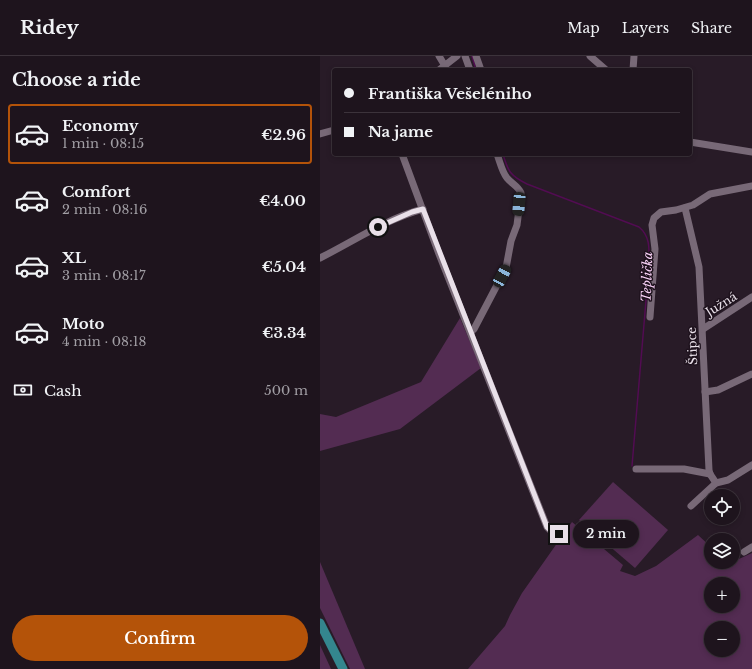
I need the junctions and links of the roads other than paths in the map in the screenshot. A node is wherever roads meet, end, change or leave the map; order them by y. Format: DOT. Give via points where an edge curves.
graph roads {
  1 [pos="439,56"];
  2 [pos="457,56"];
  3 [pos="465,56"];
  4 [pos="476,56"];
  5 [pos="590,56"];
  6 [pos="634,56"];
  7 [pos="442,68"];
  8 [pos="469,68"];
  9 [pos="480,68"];
  10 [pos="604,68"];
  11 [pos="633,68"];
  12 [pos="332,131"];
  13 [pos="320,134"];
  14 [pos="692,142"];
  15 [pos="752,152"];
  16 [pos="403,156"];
  17 [pos="498,156"];
  18 [pos="752,186"];
  19 [pos="685,208"];
  20 [pos="423,209"];
  21 [pos="320,258"];
  22 [pos="752,297"];
  23 [pos="650,317"];
  24 [pos="703,329"];
  25 [pos="471,332"];
  26 [pos="752,374"];
  27 [pos="705,392"];
  28 [pos="752,465"];
  29 [pos="636,469"];
  30 [pos="710,474"];
  31 [pos="716,484"];
  32 [pos="691,506"];
  33 [pos="559,534"];
  34 [pos="752,547"];
  35 [pos="744,552"];
  36 [pos="320,623"];
  37 [pos="343,669"];
  1 -- 7 [label="street"];
  2 -- 7 [label="street"];
  3 -- 8 [label="street"];
  4 -- 9 [label="street"];
  5 -- 10 [label="street"];
  6 -- 11 [label="street"];
  12 -- 13 [label="street"];
  14 -- 15 [label="street"];
  16 -- 20 [label="street"];
  17 -- 25 [label="street" via="503,172 519,189 517,225 511,240 506,268"];
  18 -- 19 [label="street" via="710,194"];
  19 -- 23 [label="street" via="661,212 652,221 655,249"];
  19 -- 24 [label="street, Štipce" via="699,267"];
  20 -- 21 [label="street" via="378,227"];
  20 -- 25 [label="street"];
  22 -- 24 [label="street, Južná"];
  24 -- 27 [label="street, Štipce"];
  25 -- 33 [label="street" via="547,527 554,534"];
  26 -- 27 [label="street" via="718,390"];
  27 -- 30 [label="street, Štipce"];
  28 -- 31 [label="street" via="728,480"];
  29 -- 30 [label="street" via="684,468"];
  30 -- 31 [label="street, Štipce"];
  31 -- 32 [label="street"];
  34 -- 35 [label="street"];
  36 -- 37 [label="main road"];
}
